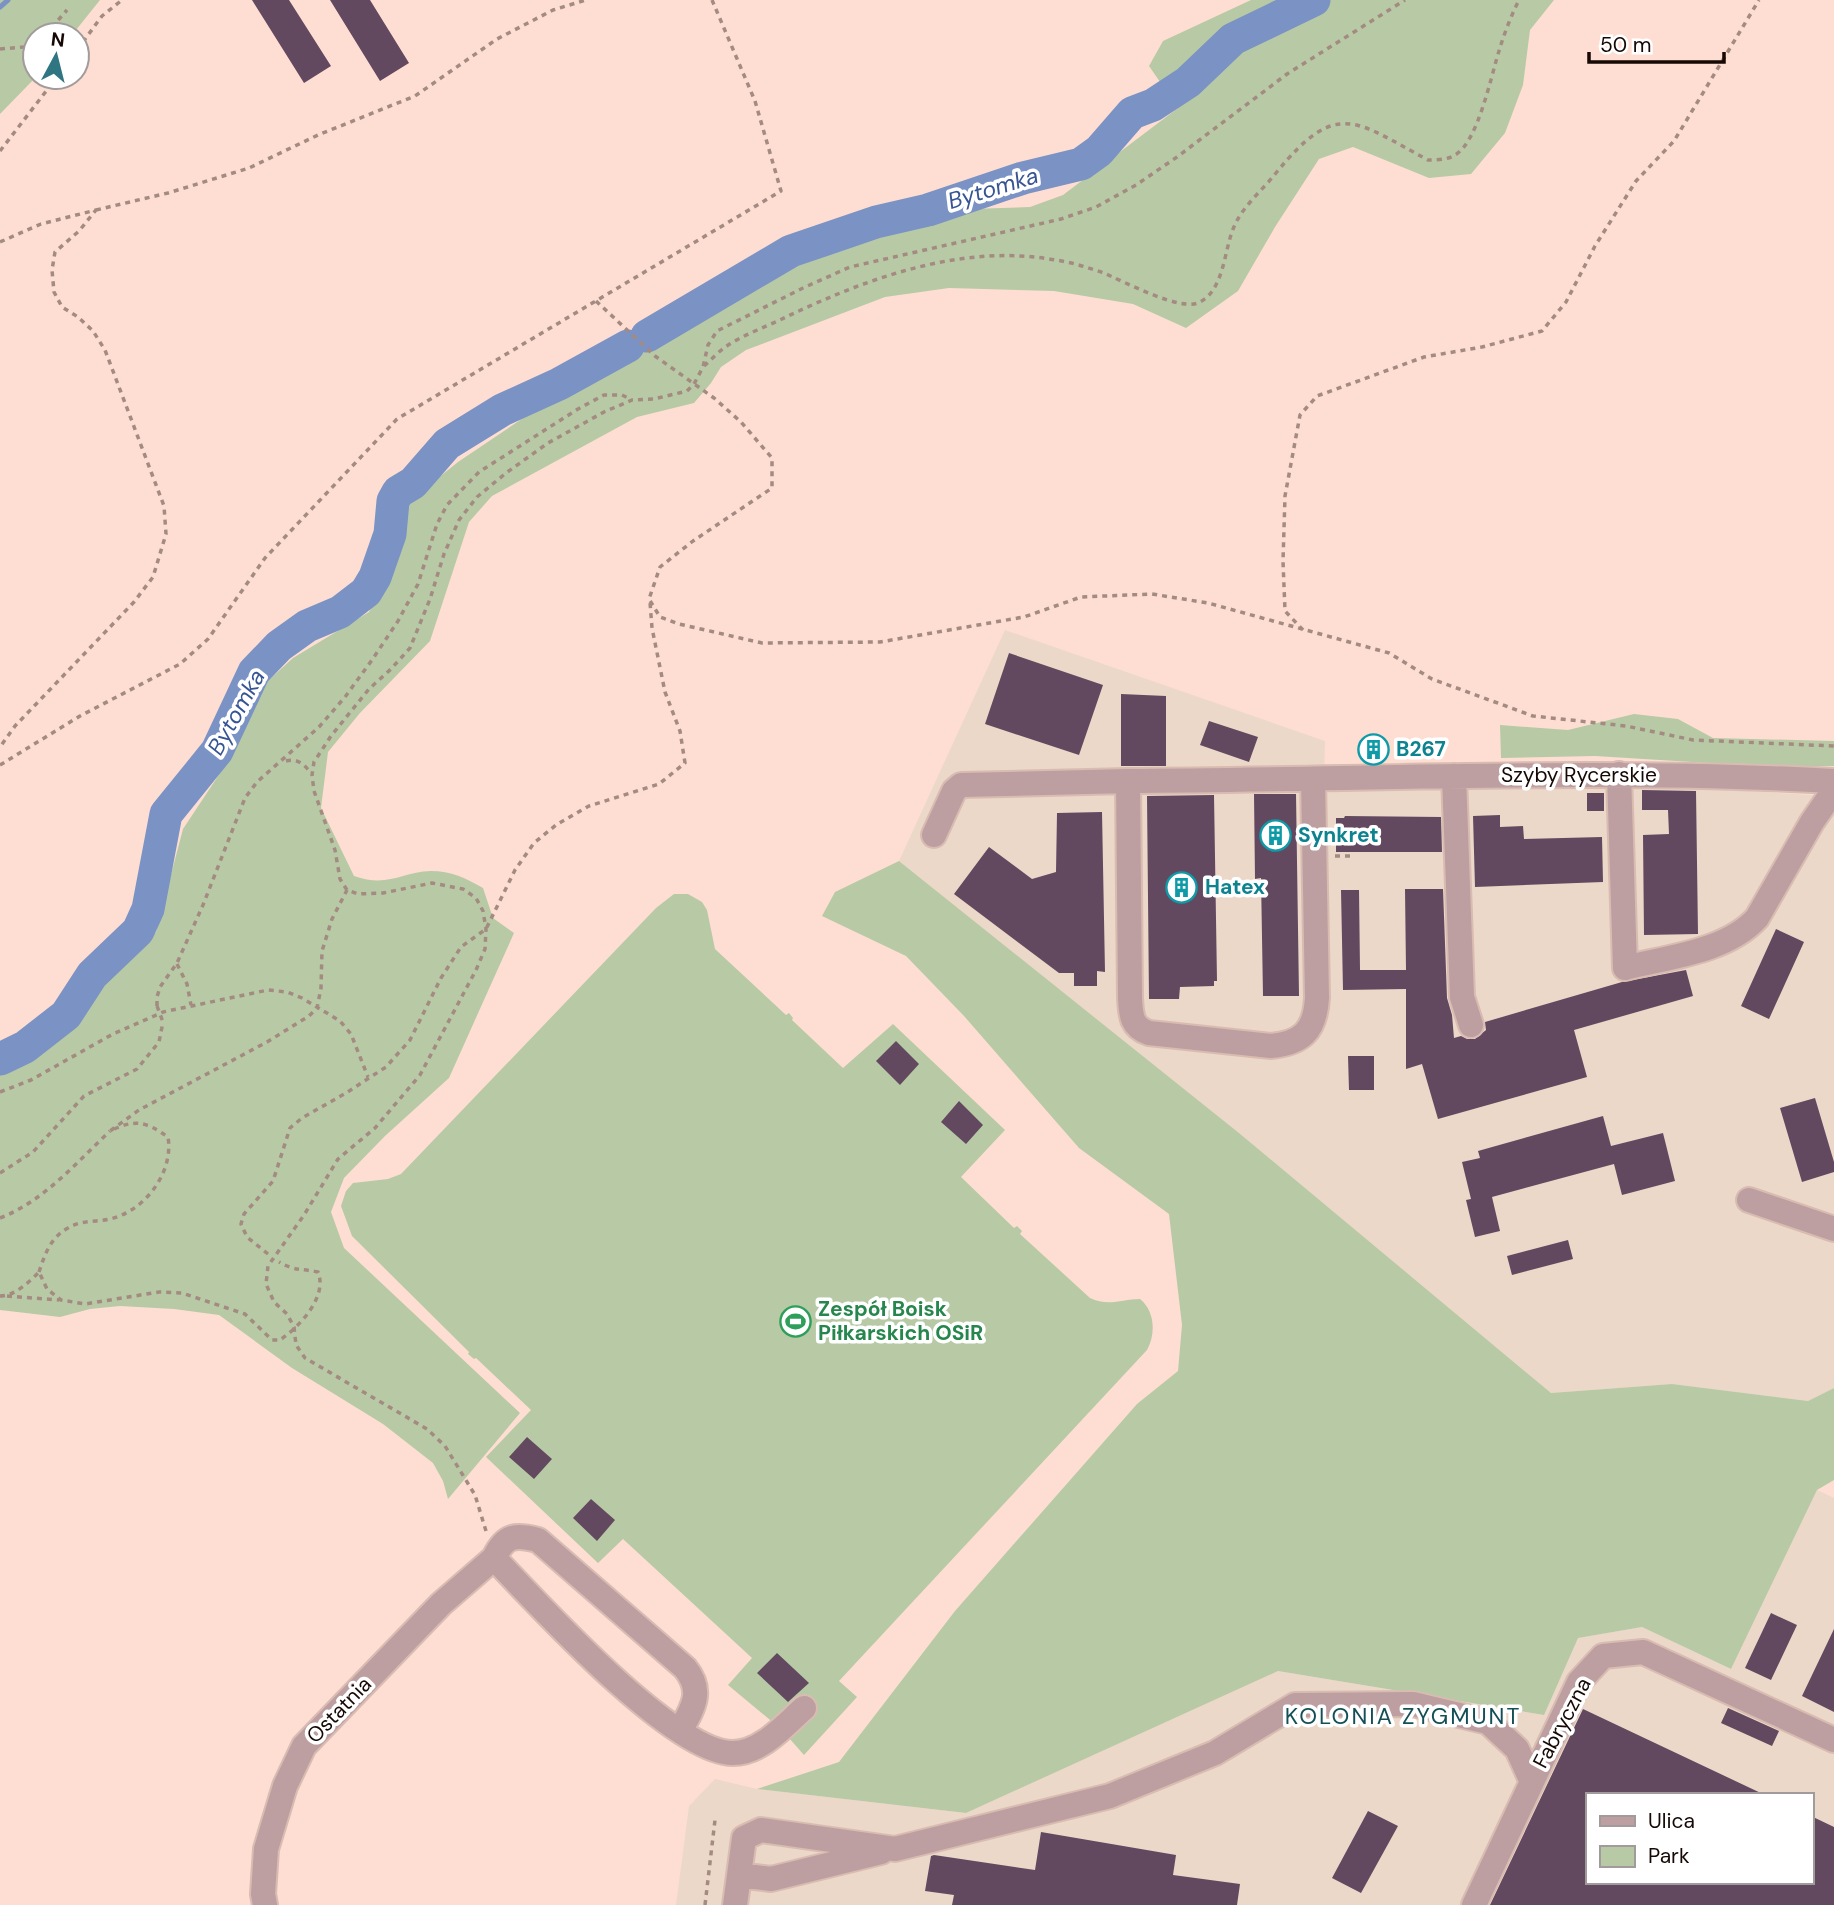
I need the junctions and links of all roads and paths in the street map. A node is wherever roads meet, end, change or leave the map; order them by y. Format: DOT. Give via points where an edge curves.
graph roads {
  1 [pos="122,0"];
  2 [pos="586,0"];
  3 [pos="712,0"];
  4 [pos="1405,0"];
  5 [pos="1520,0"];
  6 [pos="1759,0"];
  7 [pos="67,10"];
  8 [pos="57,21"];
  9 [pos="91,31"];
  10 [pos="21,47"];
  11 [pos="0,49"];
  12 [pos="46,91"];
  13 [pos="0,151"];
  14 [pos="96,210"];
  15 [pos="0,242"];
  16 [pos="596,301"];
  17 [pos="703,367"];
  18 [pos="694,384"];
  19 [pos="632,400"];
  20 [pos="649,599"];
  21 [pos="1305,632"];
  22 [pos="1834,746"];
  23 [pos="0,747"];
  24 [pos="280,763"];
  25 [pos="0,765"];
  26 [pos="1619,774"];
  27 [pos="312,775"];
  28 [pos="1454,776"];
  29 [pos="1318,779"];
  30 [pos="1128,780"];
  31 [pos="1834,781"];
  32 [pos="1834,790"];
  33 [pos="934,835"];
  34 [pos="347,890"];
  35 [pos="486,929"];
  36 [pos="177,963"];
  37 [pos="191,1005"];
  38 [pos="317,1009"];
  39 [pos="1471,1025"];
  40 [pos="368,1077"];
  41 [pos="0,1093"];
  42 [pos="110,1132"];
  43 [pos="0,1173"];
  44 [pos="1749,1200"];
  45 [pos="0,1218"];
  46 [pos="1834,1229"];
  47 [pos="268,1254"];
  48 [pos="279,1262"];
  49 [pos="39,1272"];
  50 [pos="0,1296"];
  51 [pos="6,1296"];
  52 [pos="61,1300"];
  53 [pos="294,1327"];
  54 [pos="494,1559"];
  55 [pos="804,1708"];
  56 [pos="680,1731"];
  57 [pos="1834,1740"];
  58 [pos="1532,1782"];
  59 [pos="715,1820"];
  60 [pos="895,1849"];
  61 [pos="739,1875"];
  62 [pos="265,1905"];
  63 [pos="705,1905"];
  64 [pos="735,1905"];
  65 [pos="1474,1905"];
  1 -- 9 [label="path"];
  2 -- 14 [label="path" via="553,10 497,39 415,96 249,167"];
  3 -- 16 [label="path" via="755,101 781,191"];
  4 -- 17 [label="path" via="1287,74 1177,157 1096,207 850,267 717,331"];
  5 -- 17 [label="path" via="1499,48 1478,119 1455,155 1428,160 1359,125 1325,128 1302,142 1239,216 1219,278 1206,299 1196,304 1177,303 1081,265 1026,256 972,256 870,280 829,296 725,348"];
  6 -- 21 [label="path" via="1674,141 1636,181 1566,302 1542,331 1424,357 1317,396 1300,415 1285,496 1283,561 1285,611"];
  7 -- 8 [label="path"];
  10 -- 11 [label="path"];
  12 -- 13 [label="path"];
  14 -- 15 [label="path" via="41,224"];
  14 -- 23 [label="path" via="55,252 54,292 62,307 93,331 105,350 164,506 166,534 153,577 140,594"];
  16 -- 18 [label="path" via="655,356"];
  16 -- 25 [label="path" via="397,419 265,558 208,639 180,664 80,716"];
  17 -- 18 [label="path"];
  18 -- 19 [label="path" via="676,395"];
  18 -- 20 [label="path" via="741,422 772,458 772,488 660,567"];
  19 -- 24 [label="path" via="604,395 578,408 479,472 459,491 437,524 418,584 398,621 345,697"];
  19 -- 27 [label="path" via="548,443 477,497 458,520 410,648 331,736 314,762"];
  20 -- 21 [label="path" via="660,617 762,643 880,642 1024,617 1081,597 1152,594 1208,603"];
  20 -- 35 [label="path" via="665,692 680,731 685,763 659,784 589,806 534,843"];
  21 -- 22 [label="path" via="1389,653 1432,679 1533,716 1626,726 1693,740"];
  24 -- 27 [label="path" via="297,761"];
  24 -- 36 [label="path" via="245,798"];
  26 -- 28 [label="street, Szyby Rycerskie"];
  26 -- 31 [label="street, Szyby Rycerskie"];
  26 -- 32 [label="street" via="1625,968 1715,945 1746,929"];
  27 -- 34 [label="path"];
  28 -- 29 [label="street, Szyby Rycerskie"];
  28 -- 39 [label="street" via="1462,998"];
  29 -- 30 [label="street, Szyby Rycerskie"];
  29 -- 30 [label="street" via="1315,1016 1298,1039 1270,1046 1149,1033 1133,1023"];
  30 -- 33 [label="street, Szyby Rycerskie" via="961,785"];
  34 -- 35 [label="path" via="383,893 432,883 463,889 476,898"];
  34 -- 38 [label="path" via="322,951"];
  35 -- 40 [label="path" via="461,947 410,1040 386,1067"];
  35 -- 53 [label="path" via="485,949 476,970 420,1074 375,1128 338,1159 268,1266 266,1284"];
  36 -- 37 [label="path"];
  36 -- 43 [label="path, bridge" via="157,997 163,1022 159,1042 137,1069 84,1096 33,1152"];
  37 -- 38 [label="path" via="268,990 287,992"];
  37 -- 41 [label="path" via="122,1030"];
  38 -- 40 [label="path" via="340,1021 351,1034"];
  38 -- 42 [label="path" via="267,1042 139,1110"];
  40 -- 47 [label="path" via="290,1128 273,1181 244,1214 242,1224 247,1237"];
  42 -- 45 [label="path" via="44,1193"];
  42 -- 49 [label="path" via="127,1123 141,1123 168,1137 170,1149 159,1183 129,1212 69,1227 52,1239"];
  44 -- 46 [label="street"];
  48 -- 53 [label="path" via="294,1270 318,1272 321,1278 312,1307"];
  49 -- 51 [label="path"];
  49 -- 52 [label="path" via="47,1289"];
  50 -- 51 [label="path"];
  51 -- 52 [label="path"];
  52 -- 53 [label="path" via="85,1304 181,1293 245,1314 272,1340 280,1340"];
  53 -- 54 [label="path" via="296,1345 305,1358 426,1429 445,1446 475,1495"];
  54 -- 56 [label="street" via="596,1664"];
  54 -- 56 [label="street, Ostatnia" via="509,1538 538,1540 685,1668 695,1680 696,1691"];
  54 -- 62 [label="street, Ostatnia" via="441,1604 304,1746 285,1786 266,1849"];
  55 -- 56 [label="street" via="752,1750 732,1754"];
  57 -- 58 [label="street, Fabryczna" via="1643,1652 1603,1656 1579,1682"];
  58 -- 60 [label="street" via="1517,1749 1488,1722 1413,1704 1295,1705 1214,1753 1110,1796"];
  58 -- 65 [label="street, Fabryczna"];
  59 -- 63 [label="path"];
  60 -- 61 [label="street" via="771,1880"];
  60 -- 61 [label="street" via="761,1830 744,1838"];
  61 -- 64 [label="street"];
}
